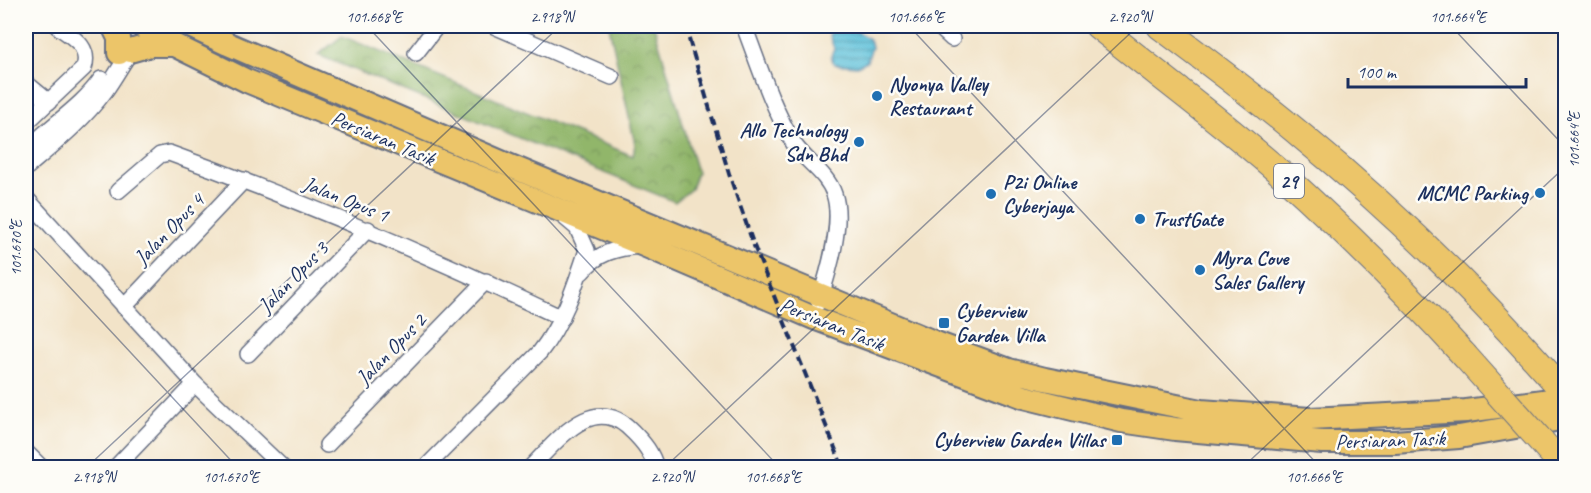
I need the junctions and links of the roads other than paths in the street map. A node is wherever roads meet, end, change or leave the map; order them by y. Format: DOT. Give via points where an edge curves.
graph roads {
  1 [pos="57,26"];
  2 [pos="113,26"];
  3 [pos="143,26"];
  4 [pos="190,26"];
  5 [pos="437,26"];
  6 [pos="494,26"];
  7 [pos="744,26"];
  8 [pos="938,26"];
  9 [pos="1098,26"];
  10 [pos="1160,26"];
  11 [pos="952,39"];
  12 [pos="174,45"];
  13 [pos="125,52"];
  14 [pos="416,53"];
  15 [pos="612,77"];
  16 [pos="26,83"];
  17 [pos="49,102"];
  18 [pos="26,122"];
  19 [pos="28,157"];
  20 [pos="244,180"];
  21 [pos="118,190"];
  22 [pos="26,198"];
  23 [pos="556,209"];
  24 [pos="368,230"];
  25 [pos="646,246"];
  26 [pos="578,278"];
  27 [pos="486,282"];
  28 [pos="821,295"];
  29 [pos="124,307"];
  30 [pos="562,318"];
  31 [pos="814,318"];
  32 [pos="248,354"];
  33 [pos="195,384"];
  34 [pos="1566,396"];
  35 [pos="1566,418"];
  36 [pos="327,445"];
  37 [pos="26,452"];
  38 [pos="42,468"];
  39 [pos="115,468"];
  40 [pos="283,468"];
  41 [pos="425,468"];
  42 [pos="530,468"];
  43 [pos="656,468"];
  44 [pos="1565,468"];
  1 -- 17 [label="street" via="83,46 86,62 80,74"];
  2 -- 13 [label="main road"];
  3 -- 12 [label="main road, Persiaran Tasik"];
  3 -- 13 [label="street"];
  4 -- 28 [label="main road, Persiaran Tasik" via="508,165"];
  5 -- 14 [label="street"];
  6 -- 15 [label="street"];
  7 -- 28 [label="street" via="795,145 834,193 836,228"];
  8 -- 11 [label="street"];
  9 -- 44 [label="highway, 29, bridge" via="1305,195 1423,310"];
  10 -- 34 [label="highway, 29" via="1356,182 1464,283"];
  12 -- 13 [label="main road" via="151,45"];
  12 -- 23 [label="main road, Persiaran Tasik" via="247,81"];
  13 -- 19 [label="street" via="65,135"];
  16 -- 17 [label="street"];
  17 -- 18 [label="street"];
  20 -- 21 [label="street, Jalan Opus 1" via="169,153 160,155"];
  20 -- 24 [label="street, Jalan Opus 1"];
  20 -- 29 [label="street, Jalan Opus 4"];
  22 -- 29 [label="street"];
  23 -- 25 [label="main road, Persiaran Tasik"];
  23 -- 26 [label="street" via="577,228 587,250"];
  24 -- 27 [label="street, Jalan Opus 1"];
  24 -- 32 [label="street, Jalan Opus 3"];
  25 -- 26 [label="street" via="615,249 600,255"];
  25 -- 31 [label="main road, Persiaran Tasik"];
  26 -- 30 [label="street"];
  27 -- 30 [label="street, Jalan Opus 1"];
  27 -- 36 [label="street, Jalan Opus 2"];
  28 -- 31 [label="street"];
  28 -- 34 [label="main road, Persiaran Tasik" via="1009,370 1201,411 1320,419 1466,411"];
  29 -- 33 [label="street"];
  30 -- 41 [label="street" via="540,352"];
  31 -- 35 [label="main road, Persiaran Tasik" via="1024,397 1121,421 1175,429 1322,442 1395,442 1459,437"];
  33 -- 39 [label="street"];
  33 -- 40 [label="street"];
  37 -- 38 [label="street"];
  42 -- 43 [label="street" via="588,417 616,418 644,444"];
}
